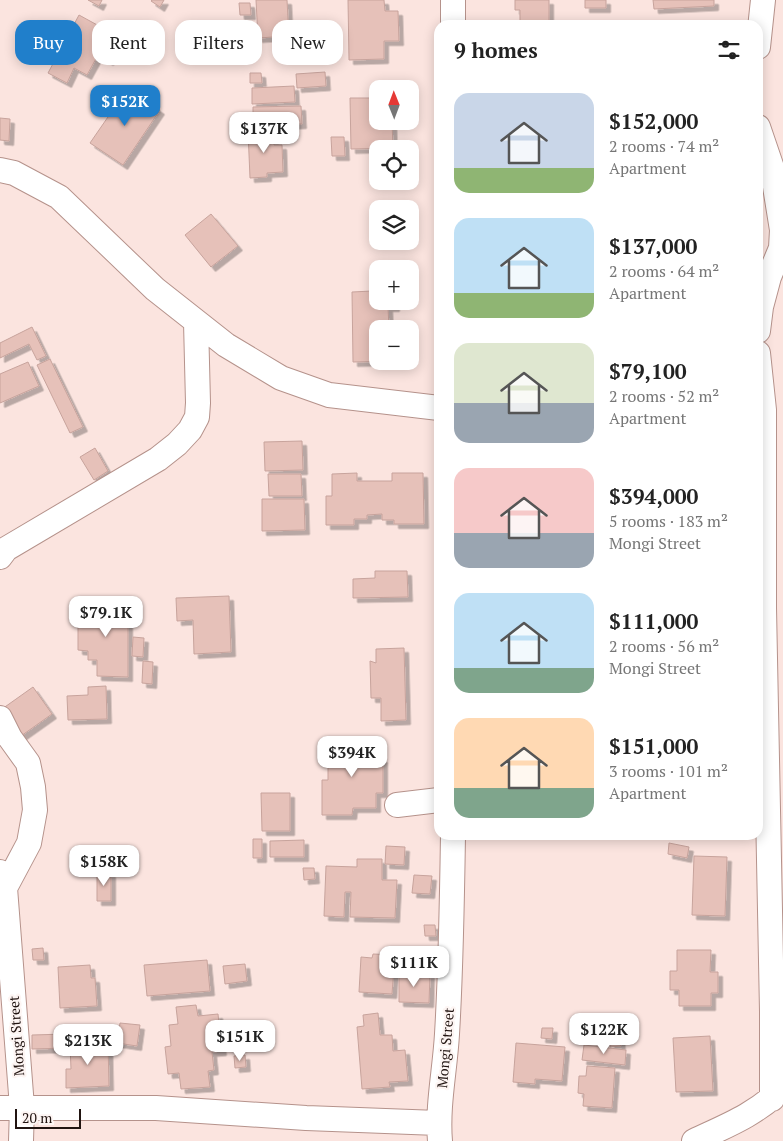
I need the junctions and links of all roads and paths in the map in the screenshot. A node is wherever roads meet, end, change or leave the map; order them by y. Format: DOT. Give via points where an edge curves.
graph roads {
  1 [pos="453,0"];
  2 [pos="763,0"];
  3 [pos="453,20"];
  4 [pos="761,20"];
  5 [pos="763,142"];
  6 [pos="0,170"];
  7 [pos="763,299"];
  8 [pos="196,322"];
  9 [pos="763,382"];
  10 [pos="434,407"];
  11 [pos="768,410"];
  12 [pos="0,557"];
  13 [pos="0,718"];
  14 [pos="434,801"];
  15 [pos="398,806"];
  16 [pos="453,840"];
  17 [pos="2,880"];
  18 [pos="777,1094"];
  19 [pos="11,1108"];
  20 [pos="439,1132"];
  21 [pos="21,1141"];
  22 [pos="694,1141"];
  1 -- 3 [label="street"];
  2 -- 4 [label="street"];
  5 -- 7 [label="street" via="772,168 782,230 781,248"];
  6 -- 8 [label="street" via="14,173 59,197 155,289"];
  8 -- 10 [label="street" via="226,345 289,381 329,394"];
  8 -- 12 [label="street" via="198,403 197,417 190,430 158,459 6,550"];
  9 -- 11 [label="street"];
  11 -- 18 [label="street" via="764,608"];
  13 -- 17 [label="street" via="28,763 35,810 29,843"];
  14 -- 15 [label="street"];
  16 -- 20 [label="street, Mongi Street" via="450,978"];
  17 -- 19 [label="street, Mongi Street"];
  18 -- 22 [label="street" via="738,1122"];
  19 -- 20 [label="street" via="156,1108 306,1118"];
  19 -- 21 [label="street, Mongi Street"];
}
